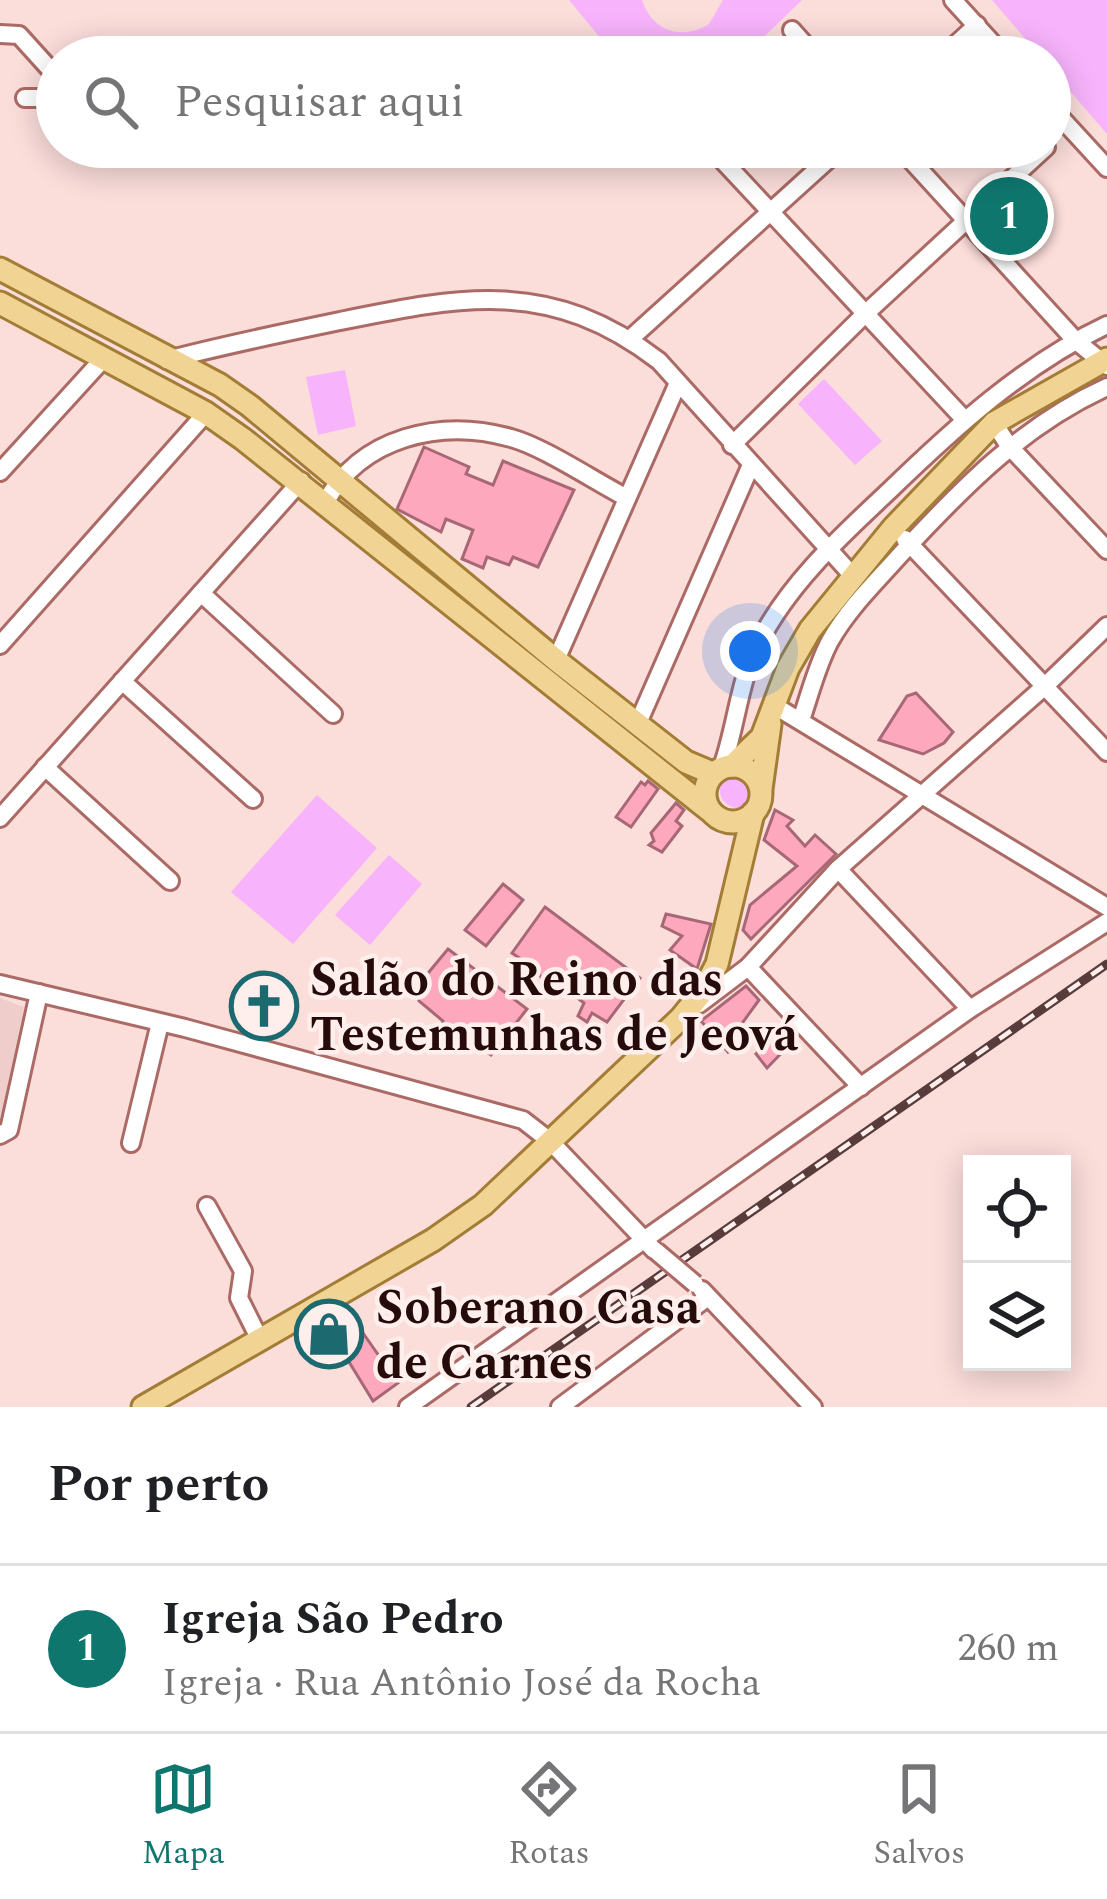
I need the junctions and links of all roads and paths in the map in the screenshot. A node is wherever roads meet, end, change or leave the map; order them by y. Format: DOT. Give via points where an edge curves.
graph roads {
  1 [pos="953,0"];
  2 [pos="976,25"];
  3 [pos="792,30"];
  4 [pos="0,34"];
  5 [pos="797,36"];
  6 [pos="964,36"];
  7 [pos="986,36"];
  8 [pos="36,54"];
  9 [pos="26,98"];
  10 [pos="36,98"];
  11 [pos="1071,129"];
  12 [pos="729,168"];
  13 [pos="819,168"];
  14 [pos="917,168"];
  15 [pos="1023,168"];
  16 [pos="1107,168"];
  17 [pos="770,212"];
  18 [pos="966,221"];
  19 [pos="6,273"];
  20 [pos="4,306"];
  21 [pos="865,314"];
  22 [pos="1107,325"];
  23 [pos="630,339"];
  24 [pos="1075,340"];
  25 [pos="234,343"];
  26 [pos="104,358"];
  27 [pos="167,360"];
  28 [pos="1104,362"];
  29 [pos="678,383"];
  30 [pos="220,385"];
  31 [pos="1107,387"];
  32 [pos="206,413"];
  33 [pos="964,419"];
  34 [pos="994,423"];
  35 [pos="732,445"];
  36 [pos="1010,446"];
  37 [pos="751,465"];
  38 [pos="0,472"];
  39 [pos="301,481"];
  40 [pos="337,481"];
  41 [pos="767,481"];
  42 [pos="627,498"];
  43 [pos="325,503"];
  44 [pos="732,513"];
  45 [pos="894,527"];
  46 [pos="910,544"];
  47 [pos="829,548"];
  48 [pos="1107,550"];
  49 [pos="852,575"];
  50 [pos="200,593"];
  51 [pos="1107,626"];
  52 [pos="0,645"];
  53 [pos="556,660"];
  54 [pos="122,681"];
  55 [pos="1046,686"];
  56 [pos="333,714"];
  57 [pos="772,714"];
  58 [pos="801,720"];
  59 [pos="638,723"];
  60 [pos="1107,752"];
  61 [pos="45,767"];
  62 [pos="722,769"];
  63 [pos="761,788"];
  64 [pos="924,795"];
  65 [pos="254,799"];
  66 [pos="753,814"];
  67 [pos="717,816"];
  68 [pos="0,818"];
  69 [pos="738,866"];
  70 [pos="838,869"];
  71 [pos="170,881"];
  72 [pos="1107,907"];
  73 [pos="1107,922"];
  74 [pos="748,967"];
  75 [pos="0,984"];
  76 [pos="39,993"];
  77 [pos="970,1009"];
  78 [pos="681,1018"];
  79 [pos="160,1023"];
  80 [pos="861,1088"];
  81 [pos="0,1135"];
  82 [pos="550,1141"];
  83 [pos="130,1143"];
  84 [pos="207,1206"];
  85 [pos="651,1247"];
  86 [pos="702,1290"];
  87 [pos="260,1340"];
  88 [pos="173,1400"];
  89 [pos="807,1405"];
  90 [pos="559,1406"];
  91 [pos="143,1407"];
  92 [pos="407,1407"];
  1 -- 2 [label="street"];
  2 -- 6 [label="street"];
  2 -- 7 [label="street"];
  3 -- 5 [label="street"];
  4 -- 8 [label="street" via="19,35"];
  9 -- 10 [label="street"];
  11 -- 16 [label="street"];
  12 -- 17 [label="street"];
  13 -- 17 [label="street"];
  14 -- 18 [label="street"];
  15 -- 18 [label="street"];
  17 -- 21 [label="street"];
  17 -- 23 [label="street"];
  18 -- 21 [label="street"];
  18 -- 24 [label="street"];
  19 -- 20 [label="main road" via="20,296"];
  19 -- 27 [label="main road"];
  20 -- 26 [label="main road"];
  21 -- 33 [label="street"];
  21 -- 35 [label="street"];
  22 -- 24 [label="street"];
  23 -- 25 [label="street" via="538,303 487,297"];
  23 -- 29 [label="street"];
  24 -- 28 [label="street"];
  24 -- 33 [label="street"];
  25 -- 27 [label="street"];
  25 -- 30 [label="street" via="222,356"];
  26 -- 32 [label="main road"];
  26 -- 38 [label="street"];
  27 -- 30 [label="main road"];
  28 -- 34 [label="main road"];
  29 -- 35 [label="street"];
  29 -- 42 [label="street"];
  30 -- 40 [label="main road"];
  31 -- 36 [label="street"];
  32 -- 39 [label="main road"];
  32 -- 52 [label="street"];
  33 -- 47 [label="street"];
  34 -- 36 [label="street"];
  34 -- 45 [label="main road"];
  35 -- 37 [label="street"];
  36 -- 46 [label="street"];
  36 -- 48 [label="street"];
  37 -- 41 [label="street"];
  37 -- 44 [label="street"];
  39 -- 43 [label="main road"];
  39 -- 50 [label="street"];
  40 -- 42 [label="street" via="377,447 470,431 514,438"];
  40 -- 43 [label="street"];
  40 -- 53 [label="main road"];
  41 -- 44 [label="street"];
  41 -- 47 [label="street"];
  42 -- 53 [label="street"];
  43 -- 67 [label="main road"];
  44 -- 59 [label="street"];
  45 -- 46 [label="street"];
  45 -- 49 [label="main road"];
  46 -- 55 [label="street"];
  46 -- 58 [label="street" via="827,646"];
  47 -- 49 [label="street"];
  47 -- 62 [label="street" via="754,650"];
  49 -- 57 [label="main road" via="788,668"];
  50 -- 54 [label="street"];
  50 -- 56 [label="street"];
  51 -- 55 [label="street"];
  53 -- 59 [label="main road"];
  54 -- 61 [label="street"];
  54 -- 65 [label="street"];
  55 -- 60 [label="street"];
  55 -- 64 [label="street"];
  57 -- 58 [label="street"];
  57 -- 62 [label="main road" via="750,751"];
  57 -- 63 [label="main road"];
  58 -- 64 [label="street"];
  59 -- 62 [label="main road" via="686,762"];
  61 -- 68 [label="street"];
  61 -- 71 [label="street"];
  62 -- 63 [label="main road" via="743,766"];
  62 -- 67 [label="main road" via="705,783 704,798"];
  63 -- 66 [label="main road"];
  64 -- 70 [label="street"];
  64 -- 72 [label="street"];
  66 -- 67 [label="main road" via="736,822"];
  66 -- 69 [label="main road"];
  67 -- 69 [label="main road" via="734,833"];
  69 -- 78 [label="main road" via="717,964"];
  70 -- 74 [label="street"];
  70 -- 77 [label="street"];
  73 -- 77 [label="street"];
  74 -- 78 [label="street"];
  74 -- 80 [label="street"];
  75 -- 76 [label="street"];
  76 -- 79 [label="street"];
  76 -- 81 [label="street" via="9,1130"];
  77 -- 80 [label="street"];
  78 -- 82 [label="main road"];
  79 -- 82 [label="street" via="523,1120"];
  79 -- 83 [label="street"];
  80 -- 85 [label="street"];
  82 -- 85 [label="street"];
  82 -- 87 [label="main road" via="433,1240"];
  84 -- 87 [label="street" via="243,1271 239,1298"];
  85 -- 86 [label="street, bridge"];
  85 -- 92 [label="street"];
  86 -- 89 [label="street"];
  86 -- 90 [label="street"];
  87 -- 88 [label="main road"];
  88 -- 91 [label="main road"];
}
